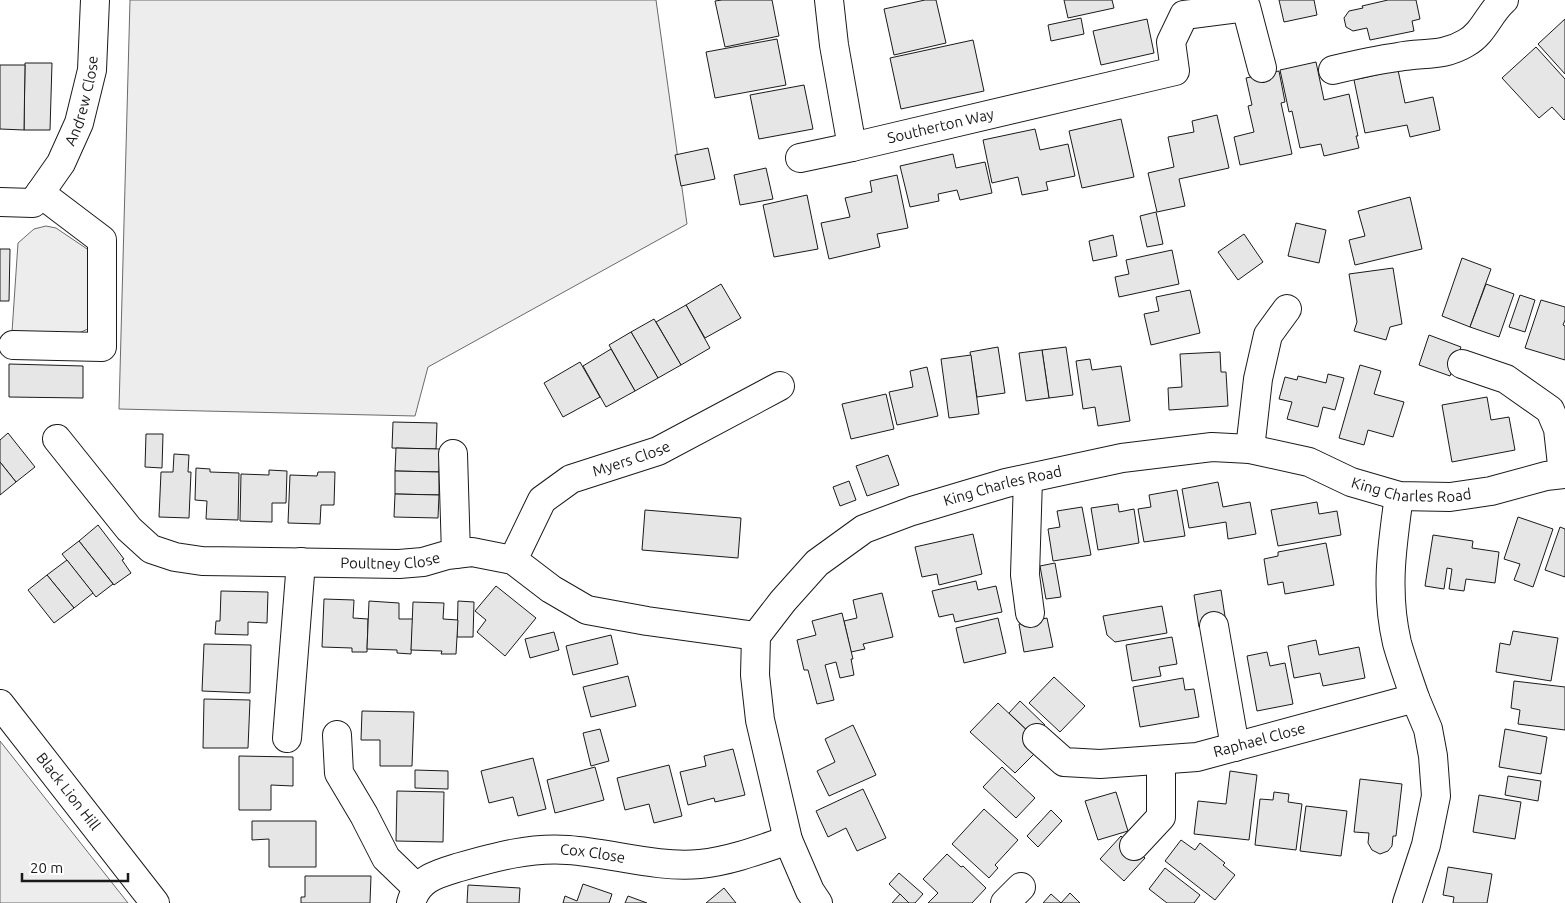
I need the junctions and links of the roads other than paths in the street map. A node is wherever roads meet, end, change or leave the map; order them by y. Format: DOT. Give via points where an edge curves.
graph roads {
  1 [pos="95,0"];
  2 [pos="829,0"];
  3 [pos="1501,3"];
  4 [pos="1262,68"];
  5 [pos="1333,70"];
  6 [pos="852,147"];
  7 [pos="800,158"];
  8 [pos="40,193"];
  9 [pos="0,202"];
  10 [pos="1287,309"];
  11 [pos="13,345"];
  12 [pos="1462,364"];
  13 [pos="780,386"];
  14 [pos="57,440"];
  15 [pos="1250,449"];
  16 [pos="453,454"];
  17 [pos="1564,474"];
  18 [pos="1028,479"];
  19 [pos="1399,496"];
  20 [pos="456,554"];
  21 [pos="513,560"];
  22 [pos="301,562"];
  23 [pos="1030,613"];
  24 [pos="1214,626"];
  25 [pos="756,636"];
  26 [pos="1415,698"];
  27 [pos="0,704"];
  28 [pos="337,735"];
  29 [pos="288,738"];
  30 [pos="1037,738"];
  31 [pos="1236,747"];
  32 [pos="1161,760"];
  33 [pos="788,840"];
  34 [pos="1134,846"];
  35 [pos="414,895"];
  36 [pos="155,903"];
  37 [pos="818,903"];
  38 [pos="1407,903"];
  1 -- 8 [label="street, Andrew Close" via="92,70 79,123 61,164"];
  2 -- 6 [label="street"];
  3 -- 5 [label="street" via="1480,32 1444,53 1400,56"];
  4 -- 6 [label="street, Southerton Way" via="1246,7 1184,15 1171,42 1175,71"];
  6 -- 7 [label="street, Southerton Way"];
  8 -- 9 [label="street, Andrew Close" via="33,203"];
  8 -- 11 [label="street" via="102,240 102,347"];
  10 -- 15 [label="street" via="1268,335 1258,379"];
  12 -- 17 [label="street" via="1506,379 1550,410 1558,429"];
  13 -- 21 [label="street, Myers Close" via="658,451 571,478 542,500"];
  14 -- 22 [label="street, Poultney Close" via="130,530 151,549 202,561"];
  15 -- 18 [label="street, King Charles Road" via="1212,447 1122,458"];
  15 -- 19 [label="street, King Charles Road" via="1308,462 1351,482"];
  16 -- 20 [label="street"];
  17 -- 19 [label="street, King Charles Road" via="1450,497"];
  18 -- 23 [label="street" via="1025,575"];
  18 -- 25 [label="street, King Charles Road" via="912,511 864,529 817,562"];
  19 -- 26 [label="street" via="1390,570 1391,608 1397,643"];
  20 -- 21 [label="street, Poultney Close" via="472,552"];
  20 -- 22 [label="street, Poultney Close" via="399,564"];
  21 -- 25 [label="street, Poultney Close" via="587,610"];
  22 -- 29 [label="street"];
  24 -- 31 [label="street"];
  25 -- 33 [label="street" via="755,675 760,720"];
  26 -- 31 [label="street, Raphael Close"];
  26 -- 38 [label="street" via="1428,729 1436,796 1426,845"];
  27 -- 36 [label="street, Black Lion Hill"];
  28 -- 35 [label="street" via="339,773 386,858"];
  30 -- 32 [label="street, Raphael Close" via="1064,762 1100,764"];
  31 -- 32 [label="street, Raphael Close" via="1197,757"];
  32 -- 34 [label="street" via="1160,817"];
  33 -- 35 [label="street, Cox Close" via="700,864 666,865 568,850 531,851 436,874"];
  33 -- 37 [label="street"];
}
